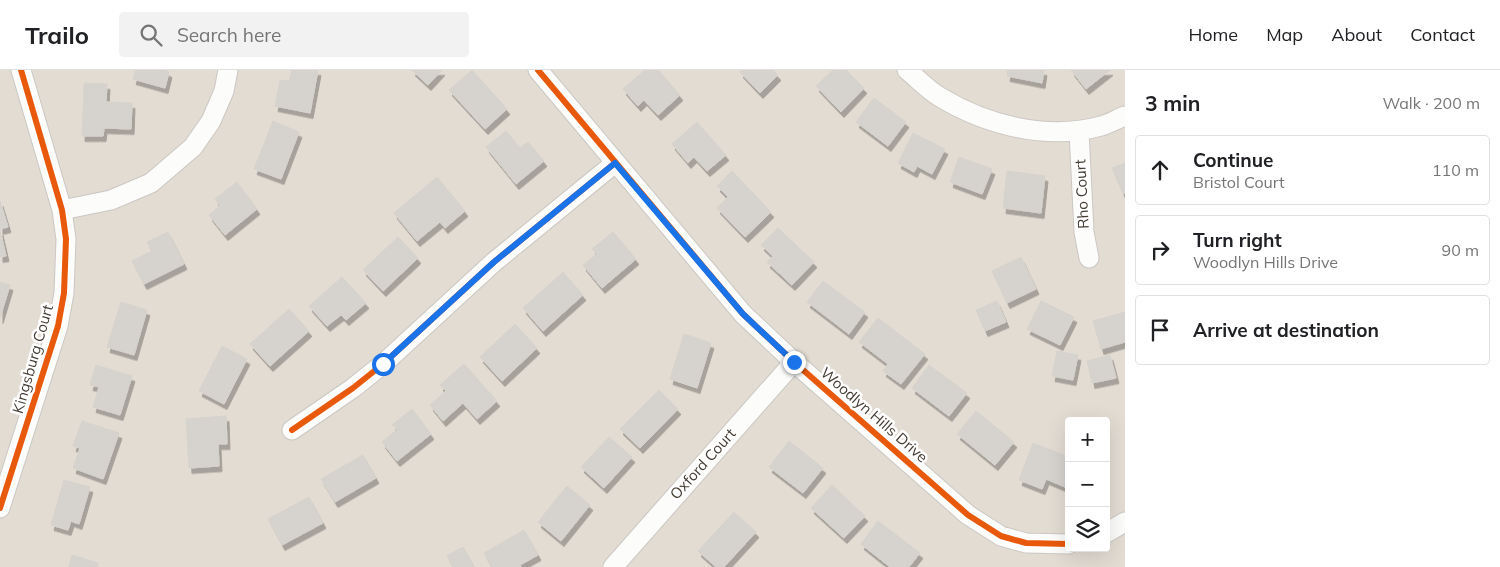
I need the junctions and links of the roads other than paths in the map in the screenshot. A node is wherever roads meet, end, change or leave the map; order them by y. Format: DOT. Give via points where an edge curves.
graph roads {
  1 [pos="21,70"];
  2 [pos="228,70"];
  3 [pos="538,70"];
  4 [pos="908,70"];
  5 [pos="1125,116"];
  6 [pos="1079,131"];
  7 [pos="615,163"];
  8 [pos="62,210"];
  9 [pos="1089,258"];
  10 [pos="794,362"];
  11 [pos="292,430"];
  12 [pos="0,508"];
  13 [pos="1125,522"];
  14 [pos="1110,531"];
  15 [pos="1065,544"];
  16 [pos="612,567"];
  1 -- 8 [label="street, Kingsburg Court"];
  2 -- 8 [label="street" via="224,91 211,121 193,147 151,184 111,200"];
  3 -- 7 [label="street, Woodlyn Hills Drive"];
  4 -- 6 [label="street" via="939,96 983,119 1019,128"];
  5 -- 6 [label="street"];
  6 -- 9 [label="street, Rho Court" via="1084,232"];
  7 -- 10 [label="street, Woodlyn Hills Drive" via="743,314"];
  7 -- 11 [label="street" via="494,262 383,364"];
  8 -- 12 [label="street, Kingsburg Court" via="66,238 64,293 58,326"];
  10 -- 15 [label="street, Woodlyn Hills Drive" via="968,515 1001,536 1026,543"];
  10 -- 16 [label="street, Oxford Court"];
  13 -- 14 [label="street"];
}
